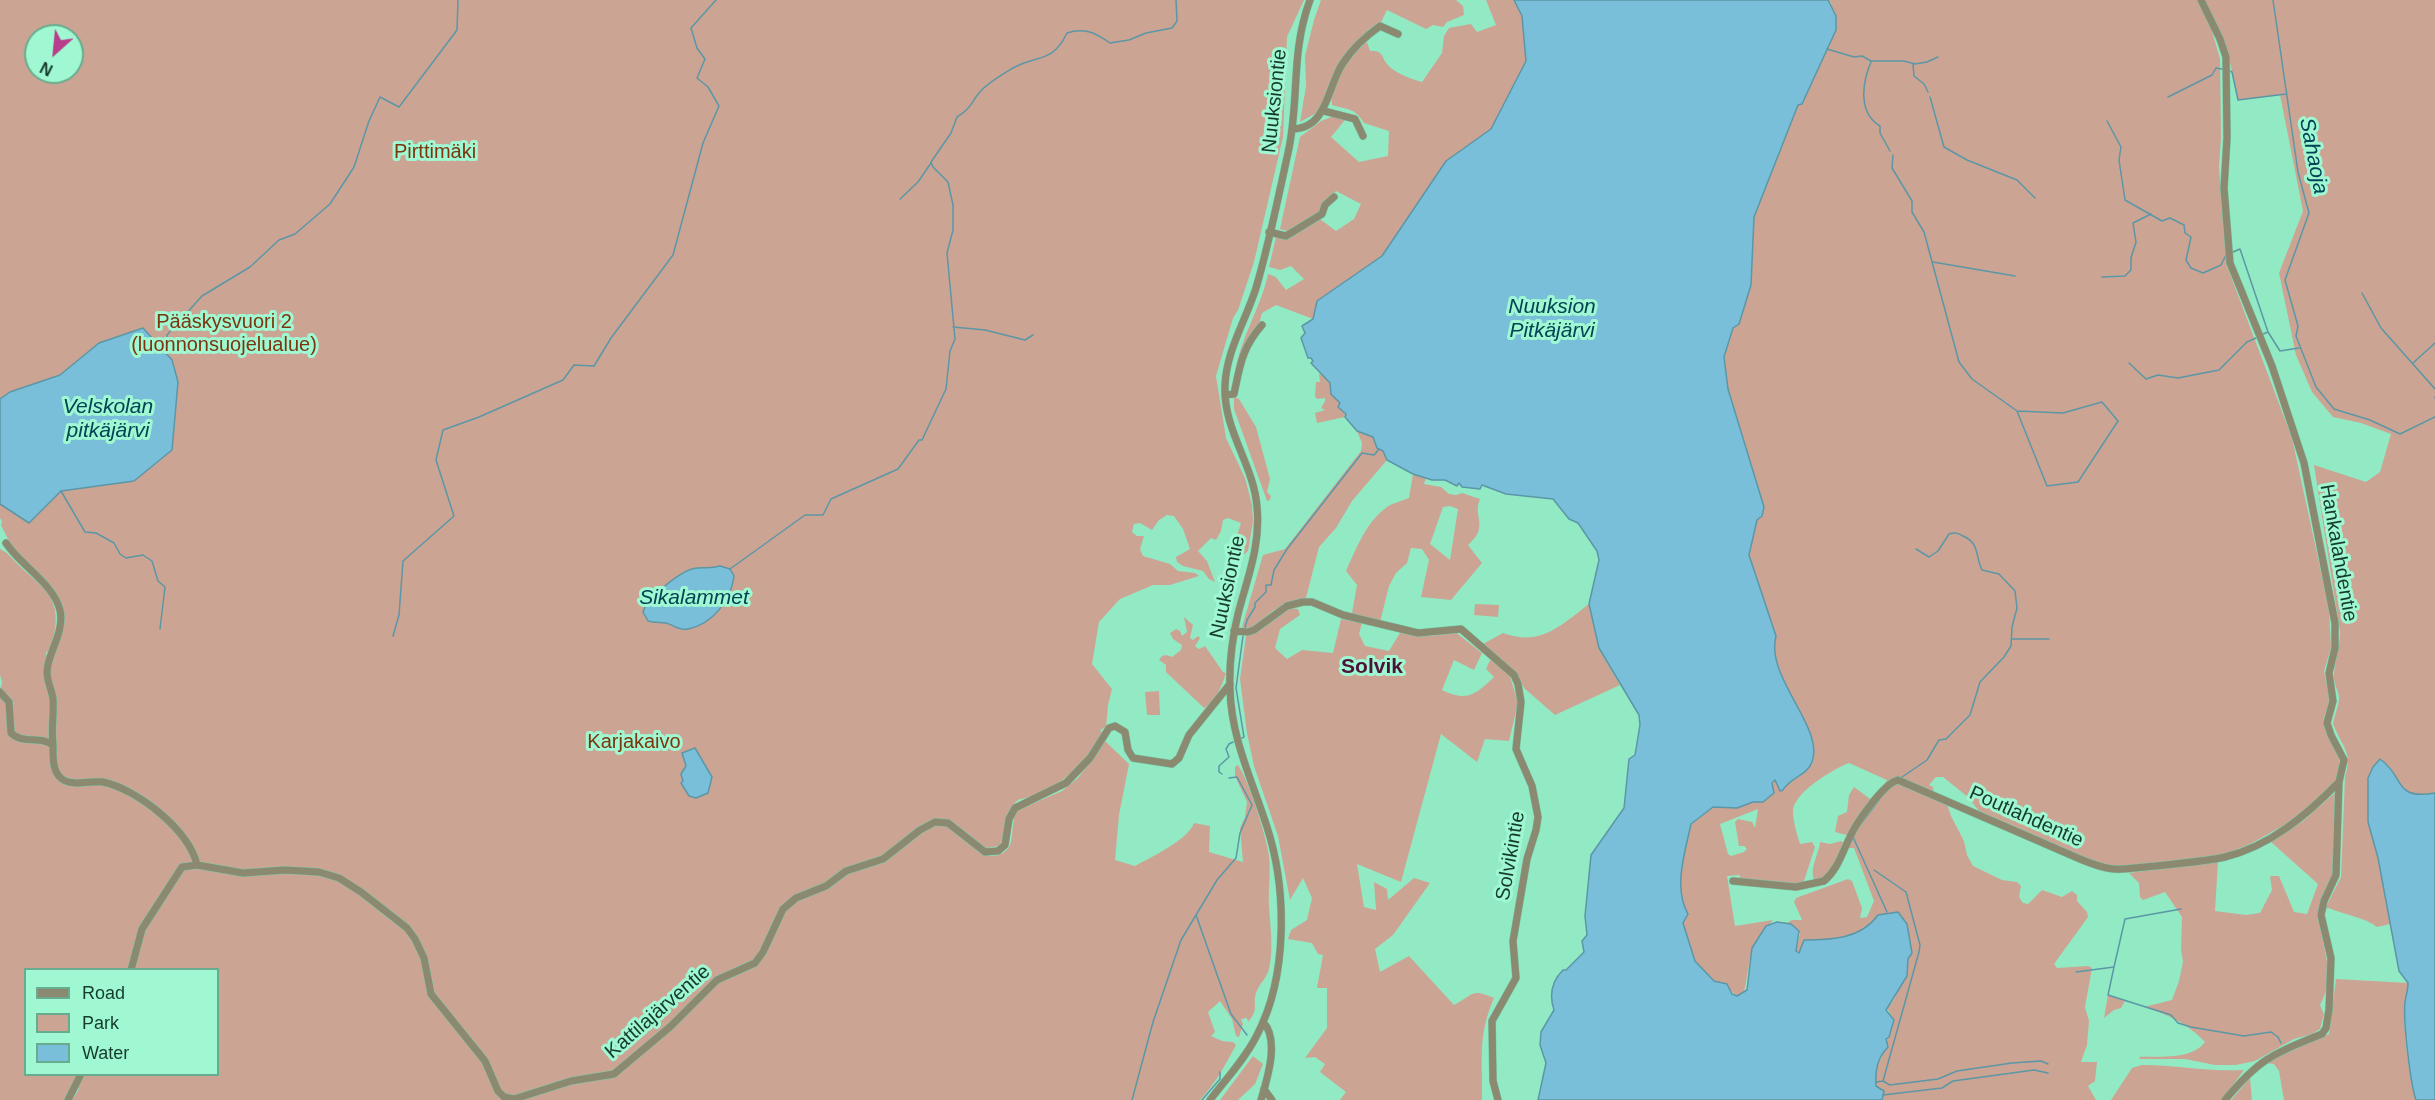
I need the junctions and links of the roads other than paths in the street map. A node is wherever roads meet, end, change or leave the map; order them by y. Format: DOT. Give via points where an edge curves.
graph roads {
  1 [pos="1310,0"];
  2 [pos="2201,0"];
  3 [pos="1398,34"];
  4 [pos="1324,111"];
  5 [pos="1292,129"];
  6 [pos="1363,136"];
  7 [pos="1334,197"];
  8 [pos="1269,232"];
  9 [pos="1262,325"];
  10 [pos="1225,395"];
  11 [pos="6,543"];
  12 [pos="1234,631"];
  13 [pos="1230,684"];
  14 [pos="0,692"];
  15 [pos="53,745"];
  16 [pos="2339,782"];
  17 [pos="197,865"];
  18 [pos="1733,881"];
  19 [pos="131,968"];
  20 [pos="1263,1022"];
  21 [pos="80,1076"];
  22 [pos="1264,1089"];
  23 [pos="68,1100"];
  24 [pos="1210,1100"];
  25 [pos="1261,1100"];
  26 [pos="1272,1100"];
  27 [pos="1498,1100"];
  28 [pos="2225,1100"];
  1 -- 5 [label="street, Nuuksiontie" via="1296,52"];
  2 -- 16 [label="street, Hankalahdentie" via="2226,57 2224,188 2230,263 2272,366 2304,463 2335,623 2329,673 2333,701 2327,723 2344,760"];
  3 -- 4 [label="street" via="1380,26 1368,35 1335,75"];
  4 -- 5 [label="street" via="1315,121"];
  4 -- 6 [label="street" via="1355,119"];
  5 -- 8 [label="street, Nuuksiontie"];
  7 -- 8 [label="street" via="1322,214 1286,236"];
  8 -- 10 [label="street, Nuuksiontie" via="1253,296 1228,359"];
  9 -- 10 [label="street" via="1243,354 1234,393"];
  10 -- 12 [label="street, Nuuksiontie" via="1230,424 1255,490 1258,515 1254,556"];
  11 -- 15 [label="street" via="51,592 60,611 59,632 47,673 53,699"];
  12 -- 13 [label="street, Nuuksiontie"];
  12 -- 27 [label="street, Solvikintie" via="1254,630 1287,606 1312,602 1343,615 1418,633 1461,629 1517,680 1521,715 1516,749 1532,786 1538,817 1513,941 1516,978 1492,1021 1493,1081"];
  13 -- 17 [label="street, Kattilajärventie" via="1189,735 1177,762 1167,765 1133,758 1125,732 1115,726 1109,728 1090,758 1066,783 1016,808 1009,819 1005,845 998,852 980,849 948,823 928,825 883,859 846,871 826,886 788,903 755,963 717,980 614,1074 571,1081 514,1099 498,1091 485,1061 431,994 424,958 407,928 367,897 339,878 319,872 243,873"];
  13 -- 20 [label="street, Nuuksiontie" via="1236,737 1269,833 1280,896 1280,945"];
  14 -- 15 [label="street" via="9,702 11,733 15,737"];
  15 -- 17 [label="street" via="53,760 63,781 102,782 132,793 168,819"];
  16 -- 18 [label="street, Poutlahdentie" via="2298,822 2236,854 2114,871 1898,780 1889,784 1853,831 1838,864 1824,882 1796,887"];
  16 -- 28 [label="street, Hankalahdentie" via="2336,875 2321,915 2331,958 2326,1028 2322,1034 2261,1062"];
  17 -- 19 [label="street" via="182,867 177,873 142,929"];
  20 -- 22 [label="street" via="1271,1035 1270,1068"];
  20 -- 24 [label="street, Nuuksiontie" via="1242,1059"];
  21 -- 23 [label="street"];
  22 -- 25 [label="street"];
  22 -- 26 [label="street"];
}
